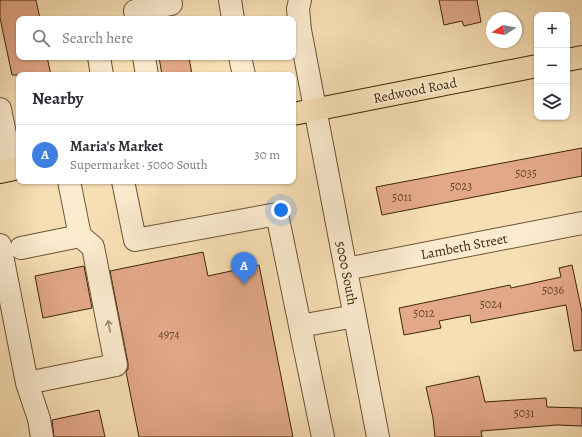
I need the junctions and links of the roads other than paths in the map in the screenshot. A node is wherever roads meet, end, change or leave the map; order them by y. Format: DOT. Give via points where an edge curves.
graph roads {
  1 [pos="230,0"];
  2 [pos="300,0"];
  3 [pos="171,4"];
  4 [pos="136,16"];
  5 [pos="233,16"];
  6 [pos="582,57"];
  7 [pos="570,59"];
  8 [pos="100,60"];
  9 [pos="144,60"];
  10 [pos="241,60"];
  11 [pos="534,67"];
  12 [pos="102,72"];
  13 [pos="146,72"];
  14 [pos="243,72"];
  15 [pos="0,109"];
  16 [pos="315,110"];
  17 [pos="296,113"];
  18 [pos="10,170"];
  19 [pos="70,184"];
  20 [pos="124,184"];
  21 [pos="582,224"];
  22 [pos="80,236"];
  23 [pos="0,245"];
  24 [pos="21,248"];
  25 [pos="346,269"];
  26 [pos="355,316"];
  27 [pos="300,326"];
  28 [pos="27,383"];
  29 [pos="42,437"];
  30 [pos="323,437"];
  31 [pos="378,437"];
  1 -- 5 [label="street"];
  2 -- 16 [label="street, 5000 South" via="298,19"];
  3 -- 4 [label="street" via="135,12"];
  6 -- 7 [label="main road"];
  8 -- 12 [label="street"];
  9 -- 13 [label="street"];
  10 -- 14 [label="street"];
  11 -- 16 [label="main road, Redwood Road"];
  15 -- 18 [label="street"];
  16 -- 17 [label="main road, Redwood Road"];
  16 -- 25 [label="street, 5000 South"];
  19 -- 22 [label="street"];
  20 -- 27 [label="street" via="135,240 277,214"];
  21 -- 25 [label="street, Lambeth Street"];
  22 -- 24 [label="street"];
  28 -- 22 [label="street, one-way" via="116,365 93,247"];
  23 -- 28 [label="street"];
  25 -- 26 [label="street, 5000 South"];
  26 -- 27 [label="street"];
  26 -- 31 [label="street, 5000 South"];
  27 -- 30 [label="street"];
  28 -- 29 [label="street"];
}
